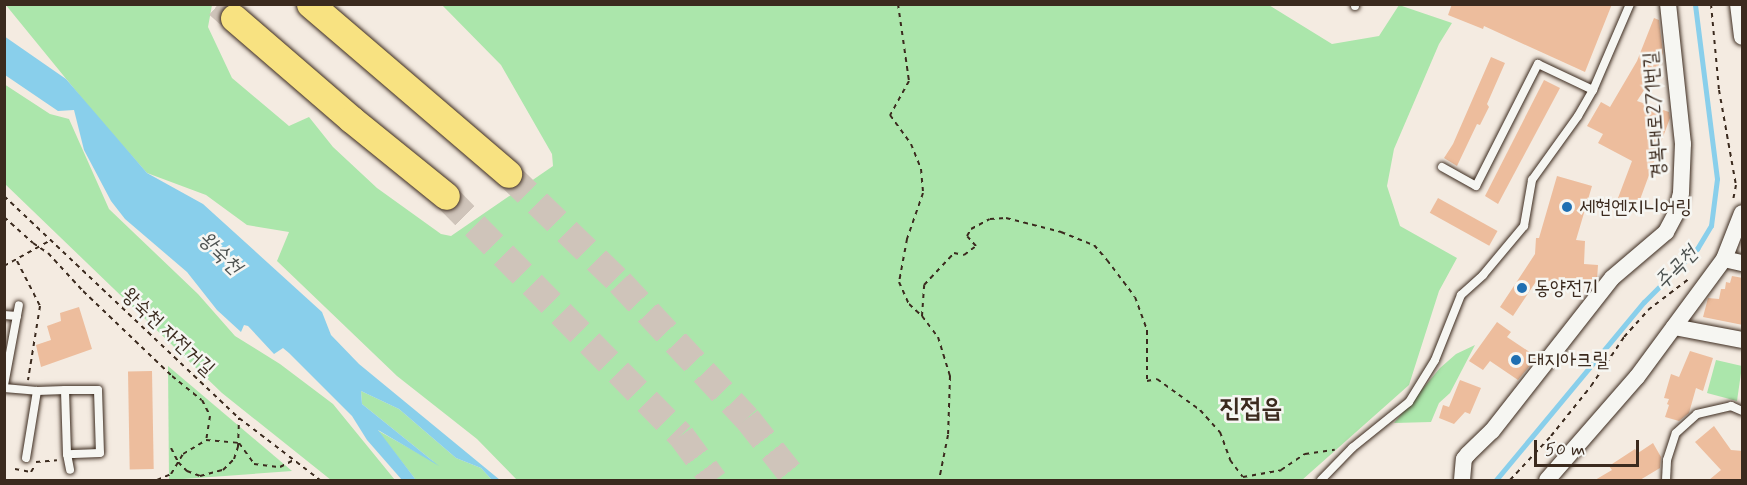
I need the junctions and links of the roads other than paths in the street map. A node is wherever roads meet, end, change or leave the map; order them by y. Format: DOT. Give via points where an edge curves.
graph roads {
  1 [pos="310,4"];
  2 [pos="1630,4"];
  3 [pos="1668,4"];
  4 [pos="1738,4"];
  5 [pos="234,18"];
  6 [pos="1742,30"];
  7 [pos="1593,90"];
  8 [pos="1442,167"];
  9 [pos="508,174"];
  10 [pos="446,196"];
  11 [pos="1743,213"];
  12 [pos="1724,259"];
  13 [pos="1743,262"];
  14 [pos="19,305"];
  15 [pos="4,315"];
  16 [pos="17,316"];
  17 [pos="1674,327"];
  18 [pos="1743,340"];
  19 [pos="7,357"];
  20 [pos="4,387"];
  21 [pos="64,390"];
  22 [pos="36,391"];
  23 [pos="1743,411"];
  24 [pos="67,454"];
  25 [pos="26,458"];
  26 [pos="70,471"];
  27 [pos="1462,473"];
  28 [pos="1322,480"];
  29 [pos="1547,480"];
  30 [pos="1666,480"];
  1 -- 9 [label="highway"];
  2 -- 7 [label="lane, 경복대로271번길"];
  3 -- 27 [label="street, 경복대로271번길" via="1683,144 1681,193 1672,222 1666,232 1612,278 1492,431 1464,459"];
  4 -- 6 [label="street"];
  5 -- 10 [label="highway"];
  7 -- 8 [label="lane" via="1539,64 1476,186"];
  7 -- 28 [label="lane, 경복대로271번길" via="1532,180 1524,226 1484,275 1461,295 1435,360 1409,402 1352,448"];
  11 -- 12 [label="street"];
  12 -- 13 [label="street"];
  12 -- 17 [label="street"];
  14 -- 16 [label="lane"];
  15 -- 16 [label="lane"];
  16 -- 19 [label="lane"];
  17 -- 18 [label="street"];
  17 -- 29 [label="street" via="1637,377"];
  19 -- 20 [label="lane"];
  20 -- 22 [label="lane"];
  21 -- 22 [label="lane"];
  21 -- 24 [label="lane"];
  21 -- 24 [label="lane" via="98,390 100,453"];
  22 -- 25 [label="lane"];
  23 -- 30 [label="lane" via="1731,406 1697,414 1676,433 1666,460"];
  24 -- 26 [label="lane"];
}
